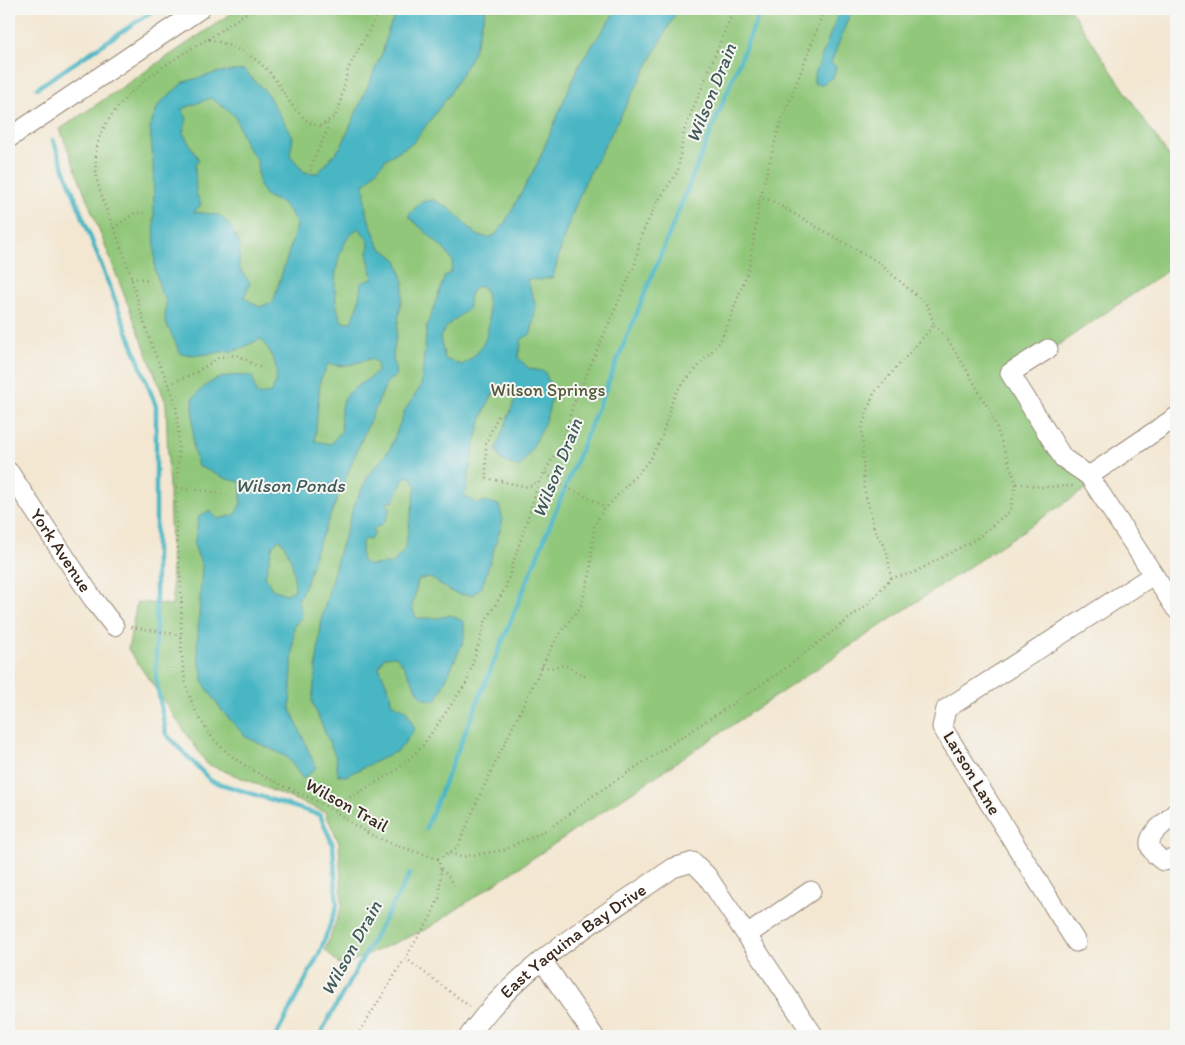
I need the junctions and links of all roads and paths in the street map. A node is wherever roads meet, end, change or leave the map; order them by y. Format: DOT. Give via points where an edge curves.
graph roads {
  1 [pos="200,9"];
  2 [pos="252,9"];
  3 [pos="385,9"];
  4 [pos="734,9"];
  5 [pos="825,9"];
  6 [pos="208,39"];
  7 [pos="328,123"];
  8 [pos="9,138"];
  9 [pos="310,176"];
  10 [pos="760,198"];
  11 [pos="144,213"];
  12 [pos="113,228"];
  13 [pos="131,278"];
  14 [pos="149,282"];
  15 [pos="934,325"];
  16 [pos="1048,349"];
  17 [pos="261,368"];
  18 [pos="169,384"];
  19 [pos="498,416"];
  20 [pos="1176,416"];
  21 [pos="9,472"];
  22 [pos="546,473"];
  23 [pos="1092,481"];
  24 [pos="539,482"];
  25 [pos="1016,483"];
  26 [pos="177,488"];
  27 [pos="227,495"];
  28 [pos="605,508"];
  29 [pos="1153,575"];
  30 [pos="891,578"];
  31 [pos="1176,609"];
  32 [pos="114,626"];
  33 [pos="136,627"];
  34 [pos="181,635"];
  35 [pos="542,666"];
  36 [pos="585,676"];
  37 [pos="335,811"];
  38 [pos="1176,812"];
  39 [pos="450,853"];
  40 [pos="438,859"];
  41 [pos="1176,859"];
  42 [pos="440,870"];
  43 [pos="454,885"];
  44 [pos="811,891"];
  45 [pos="747,935"];
  46 [pos="1076,942"];
  47 [pos="405,958"];
  48 [pos="542,960"];
  49 [pos="484,1017"];
  50 [pos="357,1036"];
  51 [pos="468,1036"];
  52 [pos="594,1036"];
  53 [pos="814,1036"];
  1 -- 8 [label="street"];
  2 -- 6 [label="path, Wilson Trail"];
  3 -- 7 [label="path" via="375,19 362,48 352,61 339,108"];
  4 -- 22 [label="path" via="684,131 678,172 640,236 635,264 573,405 564,438"];
  5 -- 10 [label="path" via="778,131"];
  6 -- 7 [label="path" via="234,48 264,66 306,121 321,126"];
  6 -- 12 [label="path, Wilson Trail" via="130,92 102,131 96,168"];
  7 -- 9 [label="path" via="310,168"];
  10 -- 15 [label="path" via="772,201 878,262 928,306"];
  10 -- 28 [label="path" via="749,268 719,343 679,388 661,439 649,461"];
  11 -- 12 [label="path" via="135,213"];
  12 -- 13 [label="path, Wilson Trail"];
  13 -- 14 [label="path"];
  13 -- 18 [label="path, Wilson Trail"];
  15 -- 25 [label="path" via="955,352 992,414"];
  15 -- 30 [label="path" via="874,393 862,426 864,488 875,530 887,552"];
  16 -- 23 [label="street" via="1010,373 1063,458"];
  17 -- 18 [label="path" via="237,355 220,357"];
  18 -- 26 [label="path, Wilson Trail" via="177,411"];
  19 -- 24 [label="path" via="486,442 486,478 528,487"];
  20 -- 23 [label="street"];
  21 -- 32 [label="street, York Avenue" via="93,600"];
  22 -- 24 [label="path"];
  22 -- 28 [label="path" via="558,484 590,496"];
  23 -- 25 [label="path" via="1040,487"];
  23 -- 29 [label="street"];
  24 -- 37 [label="path" via="505,589 486,620 467,682 421,748 394,772 349,798"];
  25 -- 30 [label="path" via="1010,510 976,539 913,573"];
  26 -- 27 [label="path"];
  26 -- 34 [label="path, Wilson Trail"];
  28 -- 35 [label="path" via="594,526 590,574 580,608 562,630"];
  29 -- 31 [label="street"];
  29 -- 46 [label="street, Larson Lane" via="946,709 942,727"];
  30 -- 39 [label="path" via="869,603 782,671 594,795 550,828 504,850 461,857"];
  33 -- 34 [label="path"];
  34 -- 37 [label="path, Wilson Trail" via="182,670 187,690 209,733 222,748 250,768"];
  35 -- 36 [label="path" via="564,665"];
  35 -- 39 [label="path" via="458,847"];
  37 -- 40 [label="path, Wilson Trail" via="370,835"];
  38 -- 41 [label="street" via="1150,836 1150,845 1163,861"];
  39 -- 40 [label="path"];
  40 -- 42 [label="path"];
  42 -- 43 [label="path"];
  42 -- 47 [label="path" via="439,898"];
  44 -- 45 [label="street"];
  45 -- 48 [label="street, East Yaquina Bay Drive" via="708,876 693,862 673,868"];
  45 -- 53 [label="street"];
  47 -- 49 [label="path"];
  47 -- 50 [label="path"];
  48 -- 49 [label="street, East Yaquina Bay Drive" via="515,982"];
  48 -- 52 [label="street"];
  49 -- 51 [label="street, East Yaquina Bay Drive"];
}
